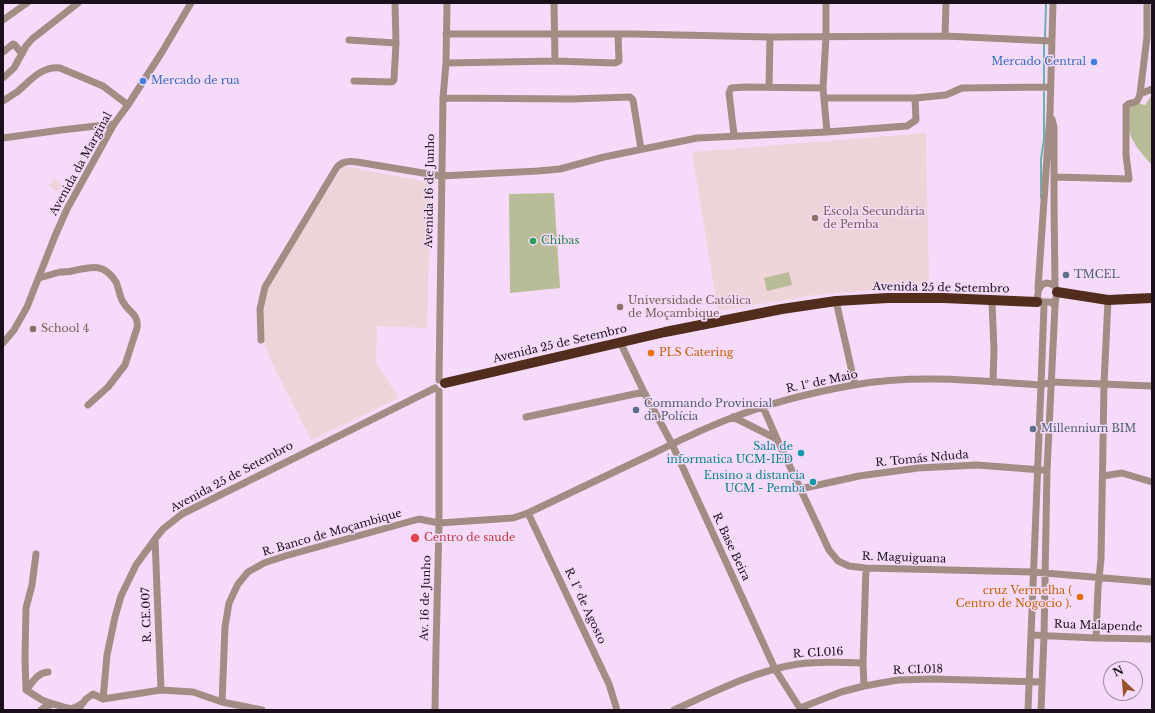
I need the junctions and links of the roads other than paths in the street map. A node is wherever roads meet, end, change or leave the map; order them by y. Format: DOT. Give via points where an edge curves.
graph roads {
  1 [pos="27,3"];
  2 [pos="78,3"];
  3 [pos="191,3"];
  4 [pos="395,3"];
  5 [pos="447,3"];
  6 [pos="554,3"];
  7 [pos="826,3"];
  8 [pos="946,3"];
  9 [pos="1052,3"];
  10 [pos="1147,3"];
  11 [pos="3,20"];
  12 [pos="1149,31"];
  13 [pos="446,34"];
  14 [pos="554,34"];
  15 [pos="618,34"];
  16 [pos="945,36"];
  17 [pos="770,37"];
  18 [pos="826,37"];
  19 [pos="349,40"];
  20 [pos="1051,40"];
  21 [pos="396,43"];
  22 [pos="3,52"];
  23 [pos="22,54"];
  24 [pos="554,61"];
  25 [pos="446,62"];
  26 [pos="3,78"];
  27 [pos="354,81"];
  28 [pos="768,87"];
  29 [pos="1050,87"];
  30 [pos="823,88"];
  31 [pos="1152,89"];
  32 [pos="1140,94"];
  33 [pos="443,98"];
  34 [pos="824,98"];
  35 [pos="915,98"];
  36 [pos="3,101"];
  37 [pos="128,104"];
  38 [pos="1050,113"];
  39 [pos="114,124"];
  40 [pos="827,132"];
  41 [pos="734,136"];
  42 [pos="3,138"];
  43 [pos="641,149"];
  44 [pos="441,176"];
  45 [pos="1054,177"];
  46 [pos="1045,202"];
  47 [pos="1054,203"];
  48 [pos="39,278"];
  49 [pos="1038,288"];
  50 [pos="1056,289"];
  51 [pos="1152,298"];
  52 [pos="1108,300"];
  53 [pos="836,301"];
  54 [pos="992,301"];
  55 [pos="1040,304"];
  56 [pos="1055,306"];
  57 [pos="260,340"];
  58 [pos="620,342"];
  59 [pos="3,343"];
  60 [pos="994,382"];
  61 [pos="1051,382"];
  62 [pos="1104,384"];
  63 [pos="855,385"];
  64 [pos="1042,385"];
  65 [pos="440,386"];
  66 [pos="1152,386"];
  67 [pos="644,392"];
  68 [pos="88,405"];
  69 [pos="763,407"];
  70 [pos="526,417"];
  71 [pos="733,417"];
  72 [pos="777,439"];
  73 [pos="672,444"];
  74 [pos="1038,470"];
  75 [pos="1047,470"];
  76 [pos="1103,476"];
  77 [pos="1152,482"];
  78 [pos="800,489"];
  79 [pos="528,513"];
  80 [pos="439,523"];
  81 [pos="155,539"];
  82 [pos="36,554"];
  83 [pos="866,568"];
  84 [pos="1033,572"];
  85 [pos="1045,574"];
  86 [pos="1099,577"];
  87 [pos="1152,582"];
  88 [pos="1031,634"];
  89 [pos="1044,636"];
  90 [pos="1096,638"];
  91 [pos="1152,639"];
  92 [pos="863,663"];
  93 [pos="775,669"];
  94 [pos="48,672"];
  95 [pos="1030,682"];
  96 [pos="1042,682"];
  97 [pos="864,686"];
  98 [pos="26,690"];
  99 [pos="161,690"];
  100 [pos="103,699"];
  101 [pos="222,702"];
  102 [pos="53,704"];
  103 [pos="81,707"];
  104 [pos="800,709"];
  105 [pos="41,710"];
  106 [pos="262,710"];
  107 [pos="435,710"];
  108 [pos="617,710"];
  109 [pos="674,710"];
  110 [pos="1028,710"];
  111 [pos="1041,710"];
  1 -- 11 [label="street"];
  2 -- 23 [label="street" via="32,39"];
  3 -- 37 [label="street, Avenida da Marginal"];
  4 -- 21 [label="street"];
  5 -- 13 [label="street, Avenida 16 de Junho"];
  6 -- 14 [label="street"];
  7 -- 18 [label="street"];
  8 -- 16 [label="street"];
  9 -- 20 [label="street"];
  10 -- 12 [label="street"];
  12 -- 32 [label="street"];
  13 -- 14 [label="street"];
  13 -- 25 [label="street, Avenida 16 de Junho"];
  14 -- 15 [label="street"];
  14 -- 24 [label="street"];
  15 -- 17 [label="street"];
  15 -- 24 [label="street" via="618,62"];
  16 -- 18 [label="street"];
  16 -- 20 [label="street"];
  17 -- 18 [label="street"];
  17 -- 28 [label="street"];
  18 -- 30 [label="street"];
  19 -- 21 [label="street"];
  20 -- 29 [label="street"];
  21 -- 27 [label="street" via="392,82"];
  22 -- 23 [label="street" via="15,44"];
  23 -- 26 [label="street" via="14,68"];
  24 -- 25 [label="street"];
  25 -- 33 [label="street, Avenida 16 de Junho"];
  28 -- 30 [label="street"];
  28 -- 41 [label="street" via="730,89"];
  29 -- 35 [label="street" via="962,88 946,95"];
  29 -- 38 [label="street"];
  30 -- 34 [label="street"];
  31 -- 32 [label="street"];
  32 -- 45 [label="street" via="1137,102 1126,106 1126,155 1129,179"];
  33 -- 43 [label="street" via="630,97 633,100"];
  33 -- 44 [label="street, Avenida 16 de Junho"];
  34 -- 35 [label="street"];
  34 -- 40 [label="street"];
  35 -- 40 [label="street" via="916,120 907,126"];
  36 -- 37 [label="street" via="36,75 52,67 103,86"];
  37 -- 39 [label="street, Avenida da Marginal"];
  38 -- 45 [label="street" via="1054,127"];
  38 -- 46 [label="street"];
  39 -- 42 [label="street"];
  39 -- 48 [label="street, Avenida da Marginal" via="68,209"];
  40 -- 41 [label="street"];
  41 -- 43 [label="street" via="697,138"];
  43 -- 44 [label="street" via="538,172"];
  44 -- 57 [label="street" via="357,162 348,161 340,164 265,287 260,309"];
  44 -- 65 [label="street, Avenida 16 de Junho"];
  45 -- 47 [label="street"];
  46 -- 47 [label="street"];
  46 -- 49 [label="street"];
  47 -- 50 [label="street"];
  48 -- 59 [label="street, Avenida da Marginal" via="27,307"];
  48 -- 68 [label="street" via="93,266 100,268 112,276 123,302 138,322 125,365 108,387"];
  49 -- 50 [label="street" via="1049,283"];
  49 -- 55 [label="street"];
  50 -- 52 [label="highway"];
  50 -- 56 [label="street"];
  51 -- 52 [label="highway"];
  52 -- 62 [label="street"];
  53 -- 54 [label="highway, Avenida 25 de Setembro" via="888,298"];
  53 -- 58 [label="highway, Avenida 25 de Setembro" via="782,308"];
  53 -- 63 [label="street"];
  54 -- 55 [label="highway, Avenida 25 de Setembro"];
  54 -- 60 [label="street"];
  55 -- 56 [label="street" via="1051,302"];
  55 -- 64 [label="street"];
  56 -- 61 [label="street"];
  58 -- 65 [label="highway, Avenida 25 de Setembro"];
  58 -- 67 [label="street, R. Base Beira"];
  60 -- 63 [label="street, R. 1º de Maio" via="941,379"];
  60 -- 64 [label="street, R. 1º de Maio"];
  61 -- 62 [label="street"];
  61 -- 64 [label="street"];
  61 -- 75 [label="street"];
  62 -- 66 [label="street"];
  62 -- 76 [label="street"];
  63 -- 69 [label="street, R. 1º de Maio"];
  64 -- 74 [label="street"];
  65 -- 80 [label="street, Av. 16 de Junho"];
  65 -- 81 [label="street, Avenida 25 de Setembro" via="182,514"];
  67 -- 70 [label="street"];
  67 -- 73 [label="street, R. Base Beira"];
  69 -- 71 [label="street, R. 1º de Maio"];
  69 -- 72 [label="street, R. Maguiguana"];
  71 -- 72 [label="street"];
  71 -- 73 [label="street, R. 1º de Maio"];
  72 -- 78 [label="street, R. Maguiguana"];
  73 -- 79 [label="street, R. 1º de Maio"];
  73 -- 93 [label="street, R. Base Beira"];
  74 -- 75 [label="street, R. Tomás Nduda"];
  74 -- 78 [label="street, R. Tomás Nduda" via="977,465 918,468 859,476"];
  74 -- 84 [label="street"];
  75 -- 85 [label="street"];
  76 -- 77 [label="street" via="1122,473"];
  76 -- 86 [label="street"];
  78 -- 83 [label="street, R. Maguiguana" via="829,550 838,561 849,566"];
  79 -- 80 [label="street, R. 1º de Maio" via="513,518"];
  79 -- 108 [label="street, R. 1º de Agosto" via="609,684"];
  80 -- 101 [label="street, R. Banco de Moçambique" via="419,519 285,556 248,572 238,584 229,603 225,627"];
  80 -- 107 [label="street, Av. 16 de Junho"];
  81 -- 99 [label="street, R. CE.007"];
  81 -- 100 [label="street, Avenida 25 de Setembro" via="136,565 121,596 108,655"];
  82 -- 98 [label="street" via="26,608"];
  83 -- 84 [label="street, R. Maguiguana"];
  83 -- 92 [label="street"];
  84 -- 85 [label="street, R. Maguiguana"];
  84 -- 88 [label="street"];
  85 -- 86 [label="street, R. Maguiguana"];
  85 -- 89 [label="street"];
  86 -- 87 [label="street, R. Maguiguana"];
  86 -- 90 [label="street"];
  88 -- 89 [label="street, Rua Malapende"];
  88 -- 95 [label="street"];
  89 -- 90 [label="street, Rua Malapende"];
  89 -- 96 [label="street"];
  90 -- 91 [label="street, Rua Malapende"];
  92 -- 93 [label="street, R. CI.016" via="818,662"];
  92 -- 97 [label="street"];
  93 -- 104 [label="street, R. Base Beira"];
  93 -- 109 [label="street, R. CI.016" via="754,675"];
  94 -- 98 [label="street" via="39,674"];
  95 -- 96 [label="street, R. CI.018"];
  95 -- 97 [label="street, R. CI.018" via="932,679 898,680"];
  95 -- 110 [label="street"];
  96 -- 111 [label="street"];
  97 -- 104 [label="street, R. CI.018"];
  98 -- 102 [label="street"];
  99 -- 100 [label="street"];
  99 -- 101 [label="street" via="193,692"];
  100 -- 103 [label="street" via="93,694"];
  101 -- 106 [label="street"];
  102 -- 103 [label="street" via="74,709"];
  102 -- 105 [label="street"];
}
